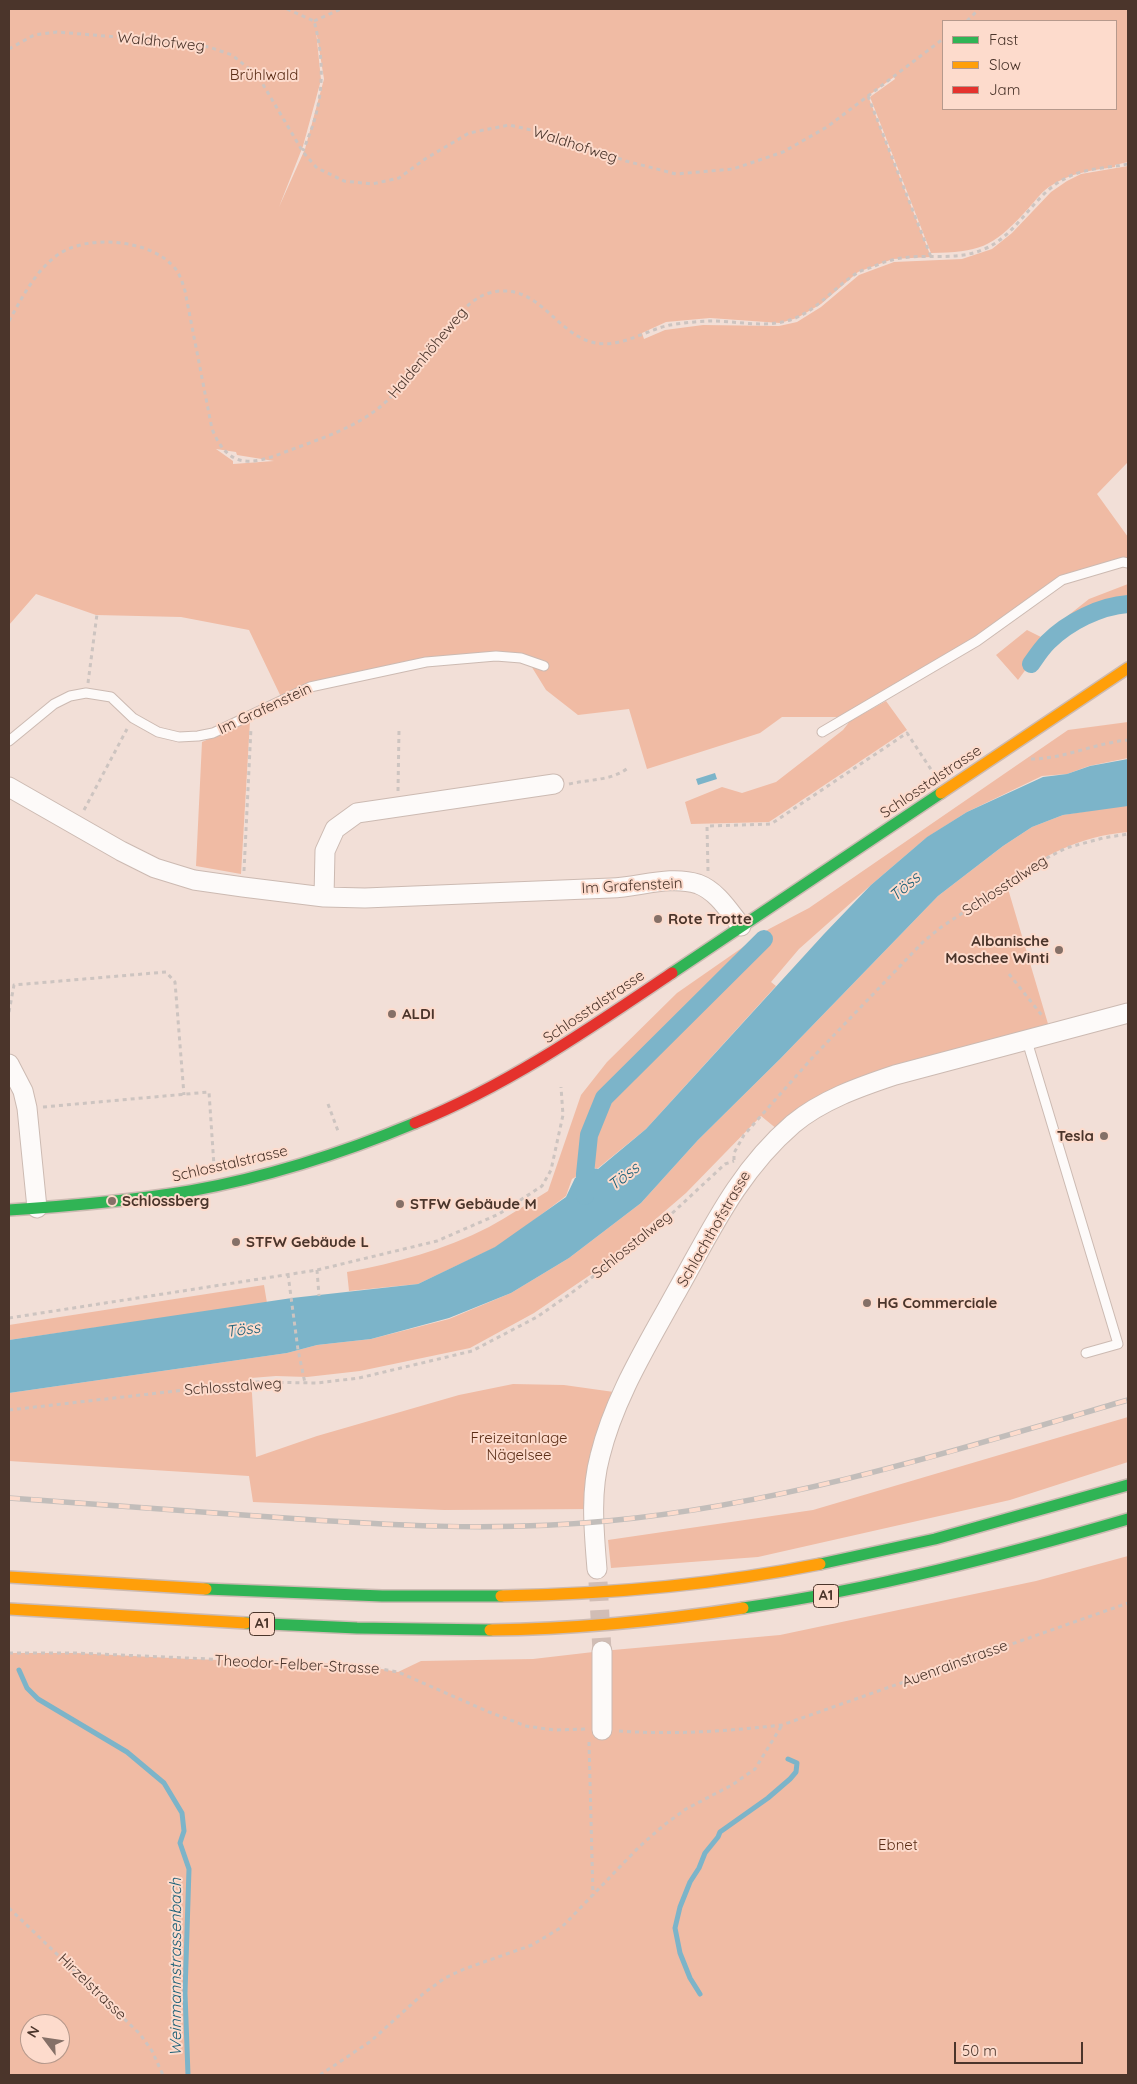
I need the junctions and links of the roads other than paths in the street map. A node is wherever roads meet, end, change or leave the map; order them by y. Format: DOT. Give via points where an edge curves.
graph roads {
  1 [pos="1128,563"];
  2 [pos="544,666"];
  3 [pos="1128,668"];
  4 [pos="822,732"];
  5 [pos="9,741"];
  6 [pos="554,784"];
  7 [pos="9,787"];
  8 [pos="324,897"];
  9 [pos="741,926"];
  10 [pos="1128,1013"];
  11 [pos="1027,1041"];
  12 [pos="9,1064"];
  13 [pos="37,1208"];
  14 [pos="9,1210"];
  15 [pos="1086,1353"];
  16 [pos="1128,1485"];
  17 [pos="1128,1519"];
  18 [pos="597,1569"];
  19 [pos="9,1577"];
  20 [pos="9,1609"];
  21 [pos="602,1650"];
  22 [pos="595,1729"];
  1 -- 4 [label="lane" via="1062,580 977,641"];
  2 -- 5 [label="lane, Im Grafenstein" via="522,658 496,656 426,662 310,687 213,733 198,736 158,732 134,718 111,697 86,693 54,704"];
  3 -- 9 [label="main road, Schlosstalstrasse"];
  6 -- 8 [label="street" via="357,813 335,829 326,851"];
  7 -- 8 [label="street, Im Grafenstein" via="155,868 194,880"];
  8 -- 9 [label="street, Im Grafenstein" via="615,888 679,880 708,889"];
  9 -- 13 [label="main road, Schlosstalstrasse" via="545,1057 490,1089 399,1130 328,1155 215,1186"];
  10 -- 11 [label="street, Schlachthofstrasse"];
  11 -- 15 [label="lane" via="1118,1344"];
  11 -- 18 [label="street, Schlachthofstrasse" via="857,1087 794,1123 751,1166 731,1194 637,1364 609,1423 595,1484 593,1509"];
  12 -- 13 [label="street" via="23,1091 27,1108"];
  13 -- 14 [label="main road, Schlosstalstrasse"];
  16 -- 19 [label="main road, A1" via="973,1530 834,1562 700,1583 609,1592 377,1596"];
  17 -- 20 [label="main road, A1" via="890,1583 751,1608 639,1622 516,1629 395,1629"];
  21 -- 22 [label="street"];
}
